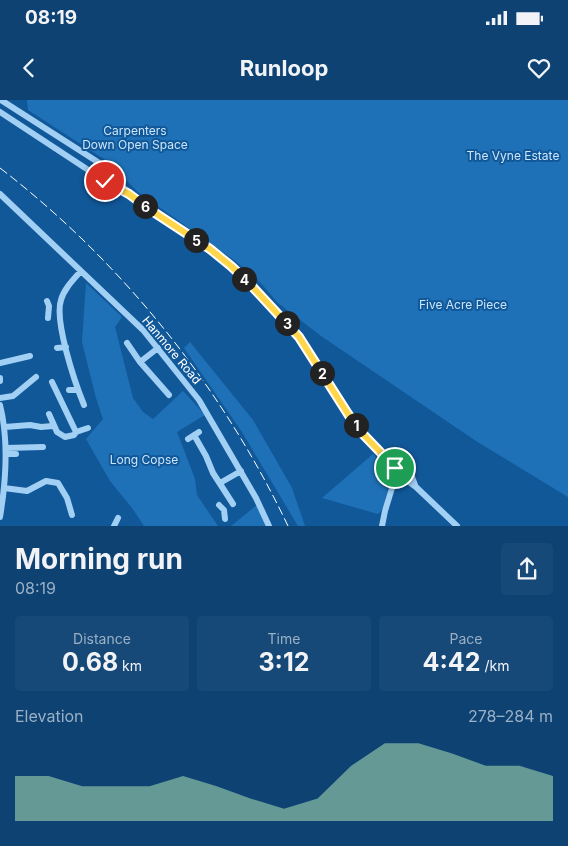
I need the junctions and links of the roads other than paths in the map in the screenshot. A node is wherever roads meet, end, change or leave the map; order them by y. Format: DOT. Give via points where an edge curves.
graph roads {
  1 [pos="1,100"];
  2 [pos="0,112"];
  3 [pos="0,194"];
  4 [pos="129,194"];
  5 [pos="80,271"];
  6 [pos="59,309"];
  7 [pos="48,318"];
  8 [pos="71,329"];
  9 [pos="63,330"];
  10 [pos="127,343"];
  11 [pos="66,347"];
  12 [pos="57,348"];
  13 [pos="158,348"];
  14 [pos="30,356"];
  15 [pos="140,362"];
  16 [pos="0,363"];
  17 [pos="36,378"];
  18 [pos="52,384"];
  19 [pos="69,390"];
  20 [pos="78,390"];
  21 [pos="169,395"];
  22 [pos="0,398"];
  23 [pos="0,405"];
  24 [pos="84,405"];
  25 [pos="49,414"];
  26 [pos="53,426"];
  27 [pos="5,427"];
  28 [pos="88,428"];
  29 [pos="76,432"];
  30 [pos="194,435"];
  31 [pos="43,447"];
  32 [pos="16,454"];
  33 [pos="4,455"];
  34 [pos="241,471"];
  35 [pos="410,473"];
  36 [pos="399,474"];
  37 [pos="220,483"];
  38 [pos="416,487"];
  39 [pos="2,492"];
  40 [pos="63,510"];
  41 [pos="0,516"];
  42 [pos="118,518"];
  43 [pos="225,519"];
  44 [pos="114,526"];
  45 [pos="269,526"];
  46 [pos="382,526"];
  47 [pos="457,526"];
  1 -- 4 [label="street" via="104,166"];
  2 -- 4 [label="street" via="17,126"];
  3 -- 5 [label="street, Hanmore Road"];
  4 -- 36 [label="street" via="210,249 249,283 299,337 360,431"];
  5 -- 6 [label="street" via="61,297"];
  5 -- 13 [label="street, Hanmore Road"];
  6 -- 7 [label="street" via="48,303"];
  6 -- 9 [label="street"];
  8 -- 9 [label="street"];
  9 -- 11 [label="street"];
  10 -- 15 [label="street" via="131,355"];
  11 -- 12 [label="street"];
  11 -- 20 [label="street"];
  13 -- 15 [label="street"];
  13 -- 34 [label="street, Hanmore Road" via="199,400"];
  14 -- 16 [label="street"];
  15 -- 21 [label="street"];
  17 -- 22 [label="street" via="13,396"];
  18 -- 29 [label="street"];
  19 -- 20 [label="street"];
  20 -- 24 [label="street"];
  23 -- 27 [label="street"];
  25 -- 26 [label="street"];
  26 -- 27 [label="street"];
  26 -- 29 [label="street" via="65,437"];
  27 -- 33 [label="street"];
  28 -- 29 [label="street"];
  30 -- 37 [label="street"];
  31 -- 33 [label="street"];
  32 -- 33 [label="street"];
  33 -- 39 [label="street"];
  34 -- 37 [label="street"];
  34 -- 45 [label="street, Hanmore Road"];
  35 -- 36 [label="street"];
  35 -- 36 [label="street" via="408,466 403,464"];
  35 -- 38 [label="street"];
  36 -- 38 [label="street"];
  36 -- 46 [label="street"];
  37 -- 43 [label="street" via="234,503 222,508"];
  38 -- 47 [label="street"];
  39 -- 40 [label="street" via="27,491 46,481 61,480 72,511"];
  39 -- 41 [label="street"];
  42 -- 44 [label="street"];
}
